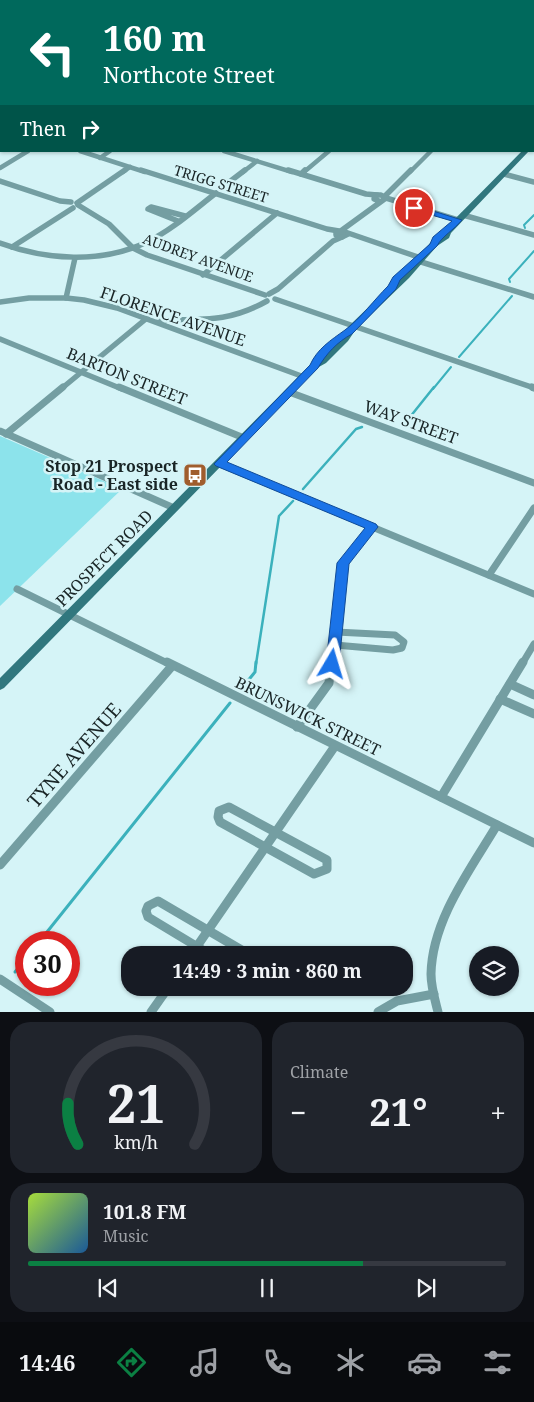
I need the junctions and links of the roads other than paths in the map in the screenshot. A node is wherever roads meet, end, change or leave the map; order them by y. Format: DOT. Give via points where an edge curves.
graph roads {
  1 [pos="26,152"];
  2 [pos="83,152"];
  3 [pos="109,152"];
  4 [pos="227,152"];
  5 [pos="328,152"];
  6 [pos="430,152"];
  7 [pos="525,152"];
  8 [pos="100,158"];
  9 [pos="257,161"];
  10 [pos="130,167"];
  11 [pos="0,168"];
  12 [pos="301,174"];
  13 [pos="504,174"];
  14 [pos="0,181"];
  15 [pos="534,182"];
  16 [pos="228,183"];
  17 [pos="216,193"];
  18 [pos="381,197"];
  19 [pos="73,205"];
  20 [pos="277,213"];
  21 [pos="185,216"];
  22 [pos="460,218"];
  23 [pos="178,221"];
  24 [pos="343,233"];
  25 [pos="534,236"];
  26 [pos="0,243"];
  27 [pos="12,247"];
  28 [pos="133,248"];
  29 [pos="75,258"];
  30 [pos="420,259"];
  31 [pos="203,275"];
  32 [pos="534,297"];
  33 [pos="66,298"];
  34 [pos="269,298"];
  35 [pos="0,302"];
  36 [pos="147,318"];
  37 [pos="154,321"];
  38 [pos="351,329"];
  39 [pos="0,339"];
  40 [pos="81,372"];
  41 [pos="304,377"];
  42 [pos="534,388"];
  43 [pos="289,392"];
  44 [pos="3,433"];
  45 [pos="244,438"];
  46 [pos="220,464"];
  47 [pos="534,482"];
  48 [pos="174,508"];
  49 [pos="534,508"];
  50 [pos="372,527"];
  51 [pos="489,575"];
  52 [pos="17,589"];
  53 [pos="534,594"];
  54 [pos="69,615"];
  55 [pos="336,632"];
  56 [pos="534,644"];
  57 [pos="335,645"];
  58 [pos="172,666"];
  59 [pos="510,684"];
  60 [pos="0,685"];
  61 [pos="534,695"];
  62 [pos="500,698"];
  63 [pos="534,714"];
  64 [pos="297,727"];
  65 [pos="335,746"];
  66 [pos="441,797"];
  67 [pos="497,824"];
  68 [pos="275,832"];
  69 [pos="534,843"];
  70 [pos="265,847"];
  71 [pos="0,865"];
  72 [pos="208,930"];
  73 [pos="187,946"];
  74 [pos="197,946"];
  75 [pos="235,946"];
  76 [pos="0,979"];
  77 [pos="434,994"];
  78 [pos="162,996"];
  79 [pos="50,1012"];
  80 [pos="151,1012"];
  81 [pos="378,1012"];
  82 [pos="438,1012"];
  1 -- 11 [label="street"];
  2 -- 8 [label="street, TRIGG STREET"];
  3 -- 8 [label="street"];
  4 -- 9 [label="street"];
  5 -- 12 [label="street"];
  6 -- 18 [label="street"];
  7 -- 13 [label="main road, PROSPECT ROAD"];
  8 -- 10 [label="street, TRIGG STREET"];
  9 -- 12 [label="street"];
  9 -- 16 [label="street"];
  10 -- 17 [label="street, TRIGG STREET"];
  10 -- 19 [label="street"];
  12 -- 18 [label="street"];
  13 -- 15 [label="street"];
  13 -- 22 [label="main road, PROSPECT ROAD"];
  14 -- 19 [label="street, AUDREY AVENUE"];
  17 -- 20 [label="street, TRIGG STREET"];
  17 -- 21 [label="street"];
  18 -- 22 [label="street"];
  18 -- 24 [label="street"];
  19 -- 27 [label="street"];
  19 -- 28 [label="street, AUDREY AVENUE" via="86,209 109,224"];
  20 -- 24 [label="street, TRIGG STREET"];
  20 -- 31 [label="street"];
  21 -- 23 [label="street"];
  21 -- 23 [label="street" via="157,207 148,209"];
  22 -- 25 [label="street"];
  22 -- 30 [label="main road, PROSPECT ROAD" via="446,236"];
  23 -- 28 [label="street" via="159,236"];
  24 -- 30 [label="street, TRIGG STREET"];
  24 -- 34 [label="street"];
  26 -- 27 [label="street"];
  27 -- 29 [label="street" via="33,254"];
  28 -- 29 [label="street"];
  28 -- 31 [label="street, AUDREY AVENUE"];
  29 -- 33 [label="street"];
  30 -- 32 [label="street, TRIGG STREET"];
  30 -- 38 [label="main road, PROSPECT ROAD"];
  31 -- 34 [label="street, AUDREY AVENUE"];
  33 -- 35 [label="street, FLORENCE AVENUE"];
  33 -- 36 [label="street, FLORENCE AVENUE" via="117,308"];
  34 -- 37 [label="street" via="251,311 223,320"];
  34 -- 38 [label="street, AUDREY AVENUE"];
  36 -- 37 [label="street, FLORENCE AVENUE"];
  36 -- 40 [label="street"];
  37 -- 41 [label="street, FLORENCE AVENUE"];
  38 -- 41 [label="main road, PROSPECT ROAD" via="345,339"];
  38 -- 42 [label="street, AUDREY AVENUE"];
  39 -- 40 [label="street, BARTON STREET"];
  40 -- 44 [label="street"];
  40 -- 45 [label="street, BARTON STREET"];
  41 -- 43 [label="main road, PROSPECT ROAD"];
  43 -- 45 [label="main road, PROSPECT ROAD"];
  43 -- 47 [label="street, WAY STREET"];
  44 -- 48 [label="street"];
  45 -- 46 [label="main road, PROSPECT ROAD"];
  46 -- 48 [label="main road, PROSPECT ROAD"];
  46 -- 50 [label="street"];
  48 -- 54 [label="main road, PROSPECT ROAD"];
  49 -- 51 [label="street"];
  50 -- 51 [label="street"];
  50 -- 55 [label="street" via="343,563"];
  51 -- 53 [label="street"];
  52 -- 54 [label="street, BRUNSWICK STREET"];
  54 -- 58 [label="street, BRUNSWICK STREET"];
  54 -- 60 [label="main road, PROSPECT ROAD"];
  55 -- 57 [label="street"];
  55 -- 57 [label="street" via="395,635 404,642 402,648 393,650"];
  56 -- 59 [label="street"];
  57 -- 64 [label="street" via="329,683"];
  58 -- 64 [label="street, BRUNSWICK STREET"];
  58 -- 71 [label="street, TYNE AVENUE"];
  59 -- 61 [label="street"];
  59 -- 62 [label="street"];
  62 -- 63 [label="street"];
  62 -- 66 [label="street"];
  64 -- 65 [label="street, BRUNSWICK STREET"];
  65 -- 66 [label="street, BRUNSWICK STREET"];
  65 -- 68 [label="street"];
  66 -- 67 [label="street, BRUNSWICK STREET"];
  67 -- 69 [label="street, BRUNSWICK STREET"];
  67 -- 77 [label="street" via="444,918 432,966"];
  68 -- 70 [label="street"];
  68 -- 70 [label="street" via="229,808 219,811 220,822"];
  68 -- 70 [label="street" via="326,860 326,870 314,874"];
  70 -- 72 [label="street"];
  72 -- 73 [label="street" via="158,901 148,906 148,917"];
  72 -- 74 [label="street"];
  72 -- 75 [label="street"];
  76 -- 79 [label="street"];
  77 -- 81 [label="street" via="396,1001"];
  77 -- 82 [label="street"];
  78 -- 80 [label="street"];
}
